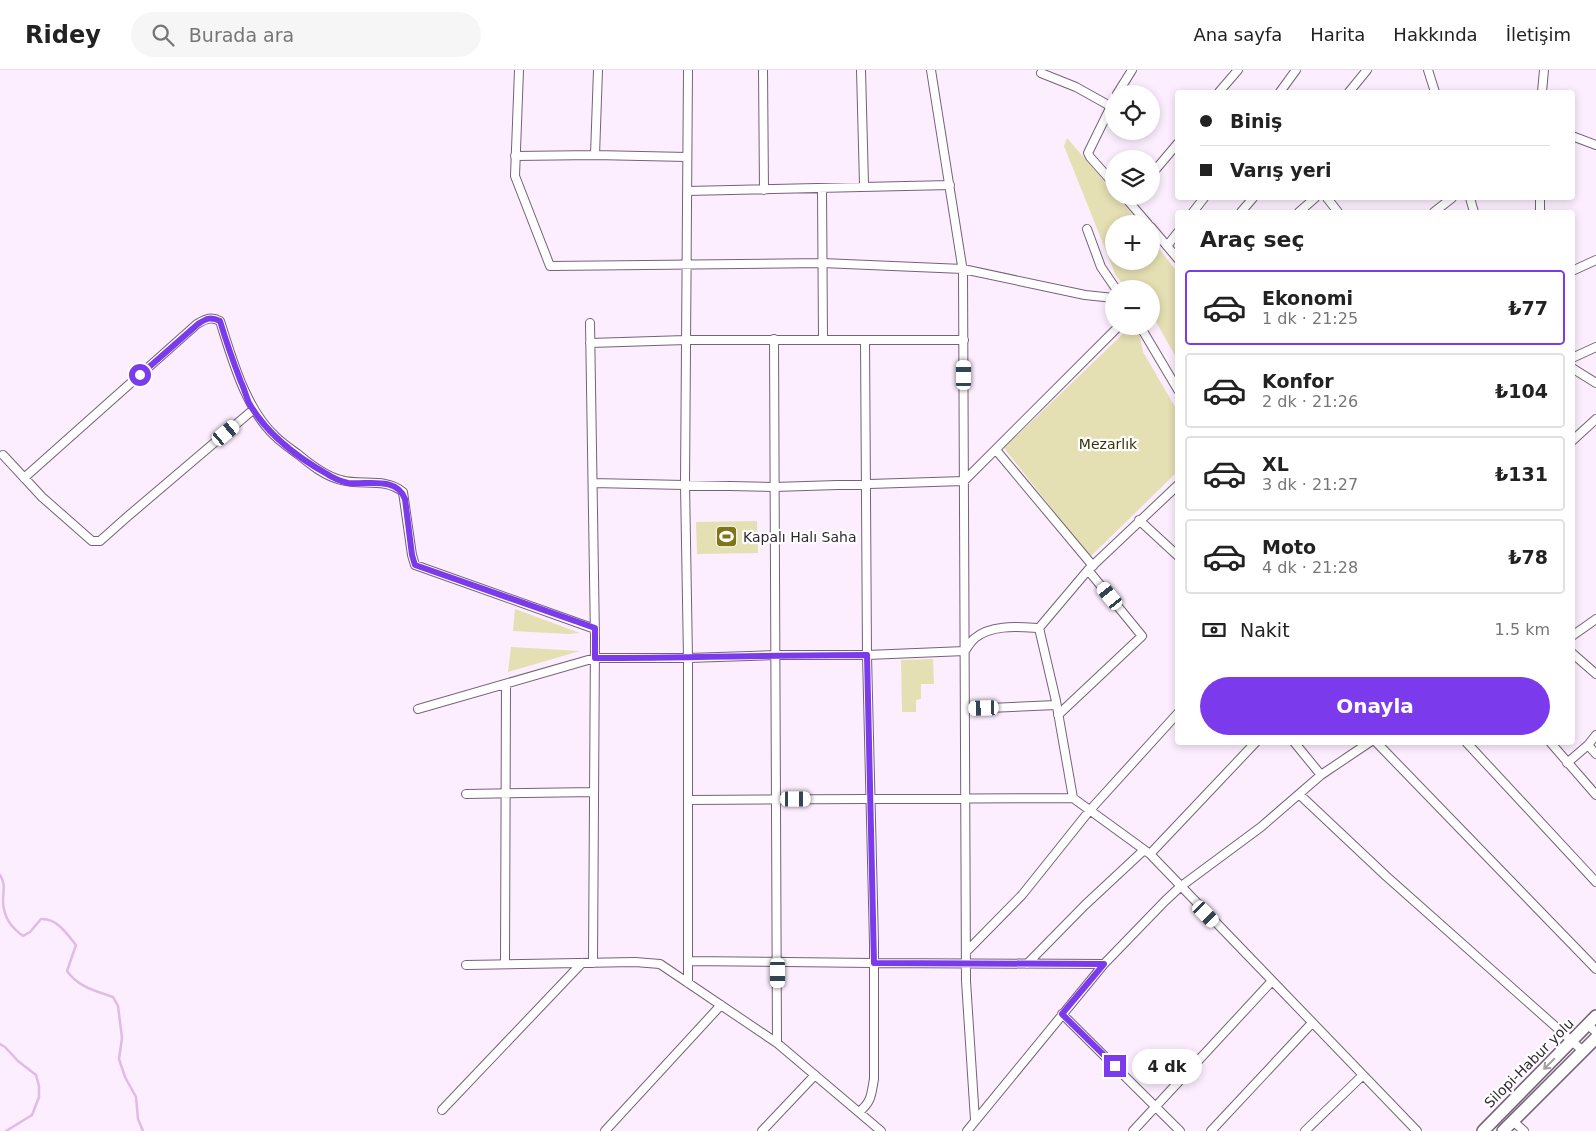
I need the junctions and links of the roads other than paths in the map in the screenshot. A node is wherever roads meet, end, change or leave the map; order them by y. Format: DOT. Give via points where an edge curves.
graph roads {
  1 [pos="519,70"];
  2 [pos="598,70"];
  3 [pos="688,70"];
  4 [pos="763,70"];
  5 [pos="861,70"];
  6 [pos="931,70"];
  7 [pos="1132,70"];
  8 [pos="1238,70"];
  9 [pos="1296,70"];
  10 [pos="1367,70"];
  11 [pos="1428,70"];
  12 [pos="1544,70"];
  13 [pos="1042,73"];
  14 [pos="1123,85"];
  15 [pos="1221,90"];
  16 [pos="1281,90"];
  17 [pos="1351,90"];
  18 [pos="1434,90"];
  19 [pos="1542,90"];
  20 [pos="1105,100"];
  21 [pos="1105,118"];
  22 [pos="1575,137"];
  23 [pos="1596,145"];
  24 [pos="1175,147"];
  25 [pos="595,155"];
  26 [pos="515,156"];
  27 [pos="687,157"];
  28 [pos="1160,164"];
  29 [pos="1105,174"];
  30 [pos="864,184"];
  31 [pos="950,185"];
  32 [pos="822,188"];
  33 [pos="764,190"];
  34 [pos="687,191"];
  35 [pos="1202,200"];
  36 [pos="1251,200"];
  37 [pos="1313,200"];
  38 [pos="1329,200"];
  39 [pos="1449,200"];
  40 [pos="1194,210"];
  41 [pos="1244,210"];
  42 [pos="1301,210"];
  43 [pos="1336,210"];
  44 [pos="1437,210"];
  45 [pos="1087,229"];
  46 [pos="1175,236"];
  47 [pos="1160,238"];
  48 [pos="1167,246"];
  49 [pos="1175,255"];
  50 [pos="1596,260"];
  51 [pos="822,263"];
  52 [pos="686,264"];
  53 [pos="963,270"];
  54 [pos="1575,270"];
  55 [pos="1109,280"];
  56 [pos="1105,297"];
  57 [pos="590,323"];
  58 [pos="1110,335"];
  59 [pos="1145,335"];
  60 [pos="823,339"];
  61 [pos="686,340"];
  62 [pos="774,340"];
  63 [pos="865,340"];
  64 [pos="964,340"];
  65 [pos="590,343"];
  66 [pos="1596,348"];
  67 [pos="1575,357"];
  68 [pos="1575,370"];
  69 [pos="1596,383"];
  70 [pos="1175,385"];
  71 [pos="254,409"];
  72 [pos="1596,419"];
  73 [pos="1575,439"];
  74 [pos="996,450"];
  75 [pos="3,455"];
  76 [pos="24,478"];
  77 [pos="964,481"];
  78 [pos="593,483"];
  79 [pos="685,484"];
  80 [pos="866,484"];
  81 [pos="774,486"];
  82 [pos="1175,488"];
  83 [pos="1139,520"];
  84 [pos="1175,553"];
  85 [pos="1091,568"];
  86 [pos="1596,619"];
  87 [pos="595,628"];
  88 [pos="1039,628"];
  89 [pos="1575,634"];
  90 [pos="965,651"];
  91 [pos="776,655"];
  92 [pos="867,655"];
  93 [pos="1575,656"];
  94 [pos="595,658"];
  95 [pos="688,658"];
  96 [pos="1596,674"];
  97 [pos="506,684"];
  98 [pos="1056,705"];
  99 [pos="418,709"];
  100 [pos="966,709"];
  101 [pos="1058,715"];
  102 [pos="1175,716"];
  103 [pos="1596,735"];
  104 [pos="1253,745"];
  105 [pos="1296,745"];
  106 [pos="1366,745"];
  107 [pos="1379,745"];
  108 [pos="1469,745"];
  109 [pos="1553,745"];
  110 [pos="1588,745"];
  111 [pos="1596,754"];
  112 [pos="1568,763"];
  113 [pos="1321,775"];
  114 [pos="594,792"];
  115 [pos="466,794"];
  116 [pos="506,794"];
  117 [pos="1300,795"];
  118 [pos="1596,795"];
  119 [pos="966,798"];
  120 [pos="1073,798"];
  121 [pos="777,799"];
  122 [pos="688,800"];
  123 [pos="870,800"];
  124 [pos="1090,810"];
  125 [pos="1147,852"];
  126 [pos="1596,882"];
  127 [pos="1180,886"];
  128 [pos="966,952"];
  129 [pos="688,961"];
  130 [pos="778,961"];
  131 [pos="593,962"];
  132 [pos="582,963"];
  133 [pos="874,963"];
  134 [pos="966,963"];
  135 [pos="505,964"];
  136 [pos="1027,964"];
  137 [pos="1104,964"];
  138 [pos="466,965"];
  139 [pos="1596,969"];
  140 [pos="1272,981"];
  141 [pos="688,983"];
  142 [pos="721,1005"];
  143 [pos="1062,1014"];
  144 [pos="1312,1023"];
  145 [pos="1593,1024"];
  146 [pos="1596,1038"];
  147 [pos="1572,1040"];
  148 [pos="777,1044"];
  149 [pos="1583,1051"];
  150 [pos="815,1075"];
  151 [pos="1363,1075"];
  152 [pos="1155,1106"];
  153 [pos="442,1110"];
  154 [pos="859,1112"];
  155 [pos="975,1120"];
  156 [pos="1513,1121"];
  157 [pos="876,1129"];
  158 [pos="604,1131"];
  159 [pos="762,1131"];
  160 [pos="967,1131"];
  161 [pos="1133,1131"];
  162 [pos="1180,1131"];
  163 [pos="1211,1131"];
  164 [pos="1305,1131"];
  165 [pos="1417,1131"];
  166 [pos="1483,1131"];
  167 [pos="1504,1131"];
  168 [pos="1524,1131"];
  1 -- 26 [label="street"];
  2 -- 25 [label="street"];
  3 -- 27 [label="street"];
  4 -- 33 [label="street"];
  5 -- 30 [label="street"];
  6 -- 31 [label="street"];
  7 -- 14 [label="street"];
  8 -- 15 [label="street"];
  9 -- 16 [label="street"];
  10 -- 17 [label="street"];
  11 -- 18 [label="street"];
  12 -- 19 [label="street"];
  13 -- 20 [label="street"];
  21 -- 29 [label="street" via="1088,153"];
  22 -- 23 [label="street"];
  24 -- 28 [label="street"];
  25 -- 26 [label="street"];
  25 -- 27 [label="street"];
  26 -- 52 [label="street" via="515,176 550,266"];
  27 -- 34 [label="street"];
  31 -- 32 [label="street"];
  31 -- 53 [label="street"];
  32 -- 33 [label="street"];
  32 -- 51 [label="street"];
  33 -- 34 [label="street"];
  34 -- 52 [label="street"];
  35 -- 40 [label="street"];
  36 -- 41 [label="street"];
  37 -- 42 [label="street"];
  38 -- 43 [label="street"];
  39 -- 44 [label="street"];
  45 -- 55 [label="street" via="1100,267"];
  46 -- 48 [label="street"];
  47 -- 48 [label="street"];
  48 -- 49 [label="street"];
  50 -- 54 [label="street"];
  51 -- 52 [label="street"];
  51 -- 53 [label="street"];
  51 -- 60 [label="street"];
  52 -- 61 [label="street"];
  53 -- 56 [label="street"];
  53 -- 64 [label="street"];
  57 -- 65 [label="street"];
  58 -- 74 [label="street"];
  59 -- 70 [label="street"];
  60 -- 62 [label="street"];
  60 -- 63 [label="street"];
  61 -- 62 [label="street"];
  61 -- 65 [label="street"];
  61 -- 79 [label="street"];
  62 -- 81 [label="street"];
  63 -- 64 [label="street"];
  63 -- 80 [label="street"];
  64 -- 77 [label="street"];
  65 -- 78 [label="street"];
  66 -- 67 [label="street"];
  68 -- 69 [label="street"];
  71 -- 76 [label="street" via="100,541 92,541"];
  71 -- 76 [label="street" via="249,403 220,321 208,318"];
  71 -- 87 [label="street" via="274,435 334,478 378,483 397,487 403,492 415,565"];
  72 -- 73 [label="street"];
  74 -- 77 [label="street"];
  74 -- 85 [label="street"];
  75 -- 76 [label="street"];
  77 -- 80 [label="street"];
  77 -- 90 [label="street"];
  78 -- 79 [label="street"];
  78 -- 87 [label="street"];
  79 -- 81 [label="street"];
  79 -- 95 [label="street"];
  80 -- 81 [label="street"];
  80 -- 92 [label="street"];
  81 -- 91 [label="street"];
  82 -- 83 [label="street"];
  83 -- 84 [label="street"];
  83 -- 85 [label="street"];
  85 -- 88 [label="street"];
  85 -- 101 [label="street" via="1142,636"];
  86 -- 89 [label="street"];
  87 -- 94 [label="street"];
  88 -- 90 [label="street" via="1011,626 983,632"];
  88 -- 98 [label="street"];
  90 -- 92 [label="street"];
  90 -- 100 [label="street"];
  91 -- 92 [label="street"];
  91 -- 95 [label="street"];
  91 -- 121 [label="street"];
  92 -- 123 [label="street"];
  93 -- 96 [label="street"];
  94 -- 95 [label="street"];
  94 -- 97 [label="street"];
  94 -- 114 [label="street"];
  95 -- 122 [label="street"];
  97 -- 99 [label="street"];
  97 -- 116 [label="street"];
  98 -- 100 [label="street"];
  98 -- 101 [label="street"];
  100 -- 119 [label="street"];
  101 -- 120 [label="street"];
  102 -- 124 [label="street"];
  103 -- 110 [label="street"];
  104 -- 125 [label="street"];
  105 -- 113 [label="street"];
  106 -- 113 [label="street"];
  107 -- 139 [label="street"];
  108 -- 126 [label="street"];
  109 -- 112 [label="street"];
  110 -- 111 [label="street"];
  110 -- 112 [label="street"];
  112 -- 118 [label="street"];
  113 -- 117 [label="street"];
  114 -- 116 [label="street"];
  114 -- 131 [label="street"];
  115 -- 116 [label="street"];
  116 -- 135 [label="street"];
  117 -- 127 [label="street" via="1261,828"];
  117 -- 147 [label="street" via="1386,876"];
  119 -- 120 [label="street"];
  119 -- 123 [label="street"];
  119 -- 128 [label="street"];
  120 -- 124 [label="street"];
  121 -- 122 [label="street"];
  121 -- 123 [label="street"];
  121 -- 130 [label="street"];
  122 -- 129 [label="street"];
  123 -- 133 [label="street"];
  124 -- 125 [label="street"];
  124 -- 128 [label="street" via="1037,877"];
  125 -- 127 [label="street"];
  125 -- 136 [label="street" via="1084,905"];
  127 -- 137 [label="street"];
  127 -- 140 [label="street"];
  128 -- 134 [label="street"];
  129 -- 130 [label="street"];
  129 -- 141 [label="street"];
  130 -- 133 [label="street"];
  130 -- 148 [label="street"];
  131 -- 132 [label="street"];
  131 -- 141 [label="street" via="660,964"];
  132 -- 135 [label="street"];
  132 -- 153 [label="street"];
  133 -- 134 [label="street"];
  133 -- 154 [label="street" via="874,1079 868,1105"];
  134 -- 136 [label="street"];
  134 -- 155 [label="street"];
  135 -- 138 [label="street"];
  136 -- 137 [label="street"];
  137 -- 143 [label="street"];
  140 -- 144 [label="street"];
  140 -- 152 [label="street"];
  141 -- 142 [label="street"];
  142 -- 148 [label="street"];
  142 -- 158 [label="street"];
  143 -- 152 [label="street"];
  143 -- 155 [label="street"];
  144 -- 151 [label="street"];
  144 -- 163 [label="street"];
  145 -- 147 [label="highway, Silopi-Habur yolu"];
  146 -- 149 [label="highway"];
  147 -- 149 [label="street"];
  147 -- 166 [label="highway, Silopi-Habur yolu, one-way"];
  148 -- 150 [label="street"];
  149 -- 156 [label="highway"];
  150 -- 154 [label="street"];
  150 -- 159 [label="street"];
  151 -- 164 [label="street"];
  151 -- 165 [label="street"];
  152 -- 161 [label="street"];
  152 -- 162 [label="street"];
  154 -- 157 [label="street"];
  155 -- 160 [label="street"];
  156 -- 167 [label="highway"];
  156 -- 168 [label="street"];
}
